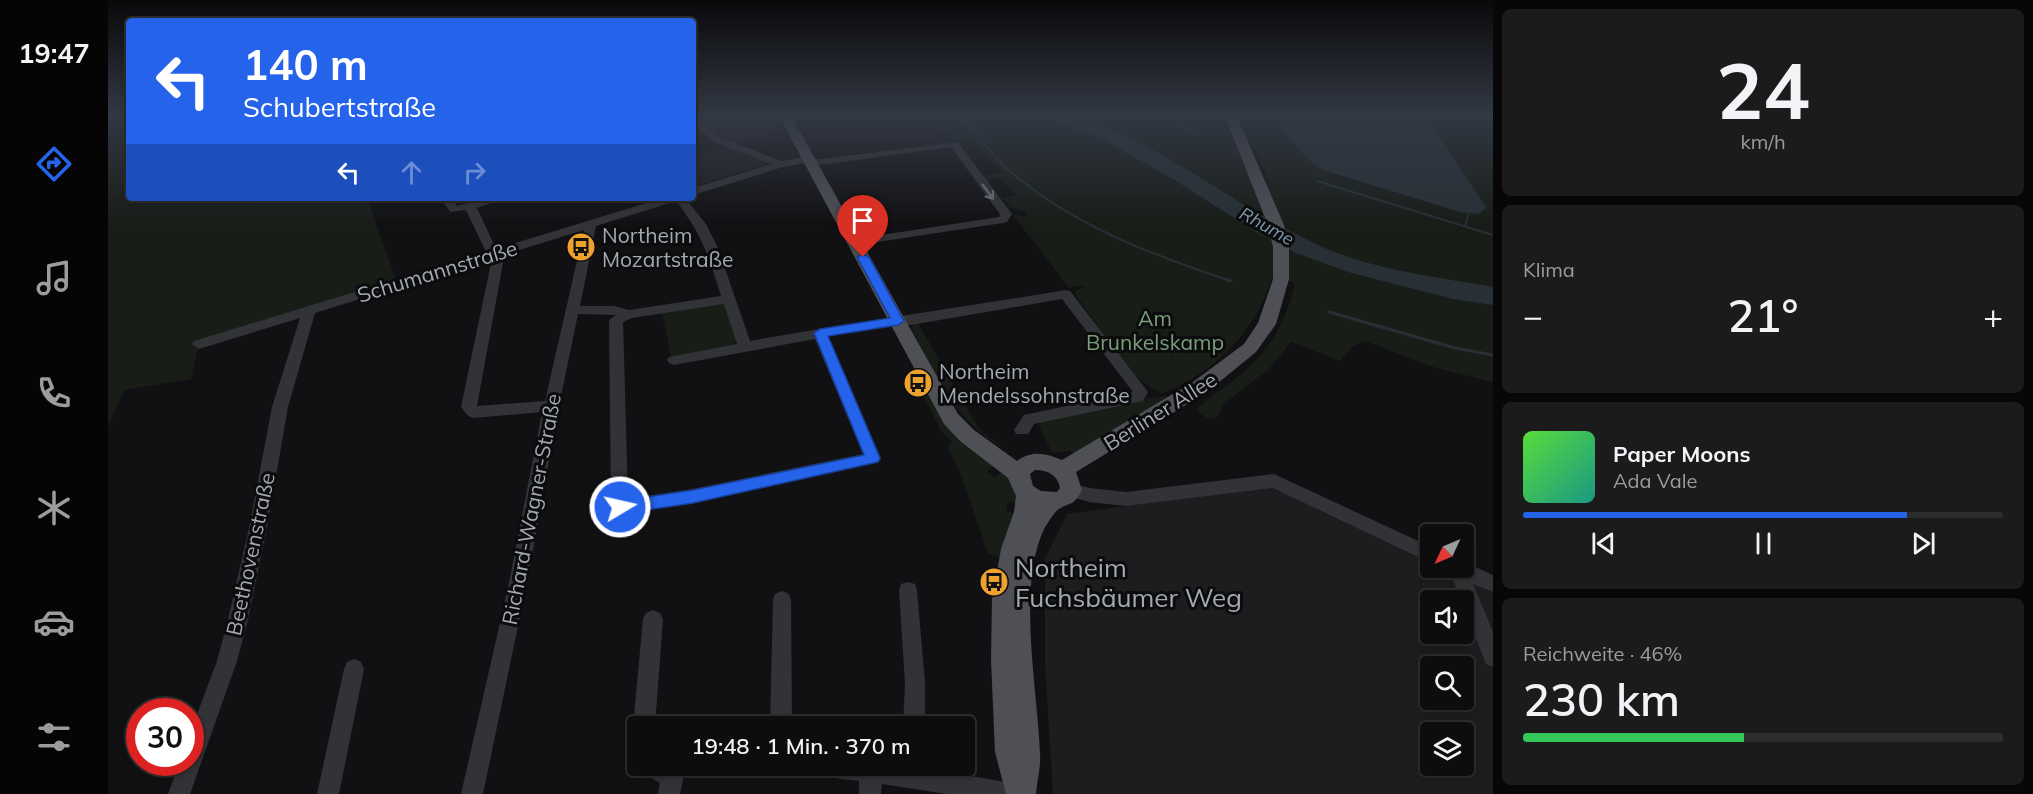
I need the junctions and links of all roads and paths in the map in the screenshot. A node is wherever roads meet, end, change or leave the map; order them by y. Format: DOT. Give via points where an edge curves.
graph roads {
  1 [pos="747,151"];
  2 [pos="804,151"];
  3 [pos="894,151"];
  4 [pos="959,151"];
  5 [pos="1246,151"];
  6 [pos="810,161"];
  7 [pos="782,164"];
  8 [pos="696,191"];
  9 [pos="449,201"];
  10 [pos="488,201"];
  11 [pos="680,201"];
  12 [pos="647,202"];
  13 [pos="470,206"];
  14 [pos="591,224"];
  15 [pos="855,243"];
  16 [pos="494,253"];
  17 [pos="729,299"];
  18 [pos="309,310"];
  19 [pos="572,310"];
  20 [pos="629,314"];
  21 [pos="898,321"];
  22 [pos="820,333"];
  23 [pos="199,344"];
  24 [pos="745,347"];
  25 [pos="674,360"];
  26 [pos="551,406"];
  27 [pos="1022,430"];
  28 [pos="1025,477"];
  29 [pos="1066,480"];
  30 [pos="1050,502"];
  31 [pos="1420,550"];
  32 [pos="1474,575"];
  33 [pos="1462,578"];
  34 [pos="1493,584"];
  35 [pos="908,590"];
  36 [pos="782,600"];
  37 [pos="653,619"];
  38 [pos="1493,657"];
  39 [pos="354,669"];
  40 [pos="645,716"];
  41 [pos="780,716"];
  42 [pos="914,716"];
  43 [pos="850,776"];
  44 [pos="896,776"];
  45 [pos="934,776"];
  46 [pos="871,783"];
  47 [pos="179,794"];
  48 [pos="328,794"];
  49 [pos="472,794"];
  50 [pos="1011,794"];
  51 [pos="1022,794"];
  1 -- 7 [label="street"];
  2 -- 6 [label="main road"];
  6 -- 3 [label="street, one-way"];
  4 -- 15 [label="street, one-way" via="1006,214 1003,220"];
  5 -- 29 [label="main road, Berliner Allee" via="1279,237 1281,279 1267,324 1233,363"];
  6 -- 7 [label="street"];
  6 -- 15 [label="main road"];
  7 -- 8 [label="street"];
  9 -- 13 [label="street" via="454,210"];
  10 -- 13 [label="street"];
  11 -- 17 [label="street" via="700,224"];
  12 -- 14 [label="street, Schumannstraße"];
  13 -- 16 [label="street"];
  14 -- 16 [label="street, Schumannstraße"];
  14 -- 19 [label="street, Richard-Wagner-Straße"];
  15 -- 21 [label="main road"];
  16 -- 18 [label="street, Schumannstraße"];
  16 -- 26 [label="street" via="497,263 469,407 473,412"];
  17 -- 20 [label="street"];
  17 -- 24 [label="street"];
  18 -- 23 [label="street, Schumannstraße"];
  18 -- 47 [label="street, Beethovenstraße" via="280,407 237,624"];
  19 -- 20 [label="street"];
  19 -- 26 [label="street, Richard-Wagner-Straße"];
  20 -- 22 [label="street" via="616,320 620,507 693,496 873,458"];
  21 -- 22 [label="street"];
  21 -- 27 [label="street" via="1065,294 1141,392 1138,397 1029,419"];
  21 -- 28 [label="main road" via="959,429"];
  22 -- 24 [label="street"];
  24 -- 25 [label="street"];
  26 -- 49 [label="street, Richard-Wagner-Straße"];
  28 -- 29 [label="main road" via="1047,462"];
  28 -- 30 [label="main road" via="1038,500"];
  28 -- 51 [label="main road" via="1025,512 1004,599 1009,752"];
  29 -- 30 [label="main road" via="1064,499"];
  29 -- 31 [label="street" via="1089,495 1126,499 1274,481"];
  30 -- 51 [label="main road" via="1041,512 1029,541 1021,578 1020,672 1026,756"];
  32 -- 34 [label="street"];
  33 -- 38 [label="street"];
  35 -- 42 [label="street"];
  36 -- 41 [label="street"];
  37 -- 40 [label="street"];
  39 -- 48 [label="street"];
  43 -- 46 [label="street"];
  44 -- 46 [label="street"];
  45 -- 50 [label="street"];
}
